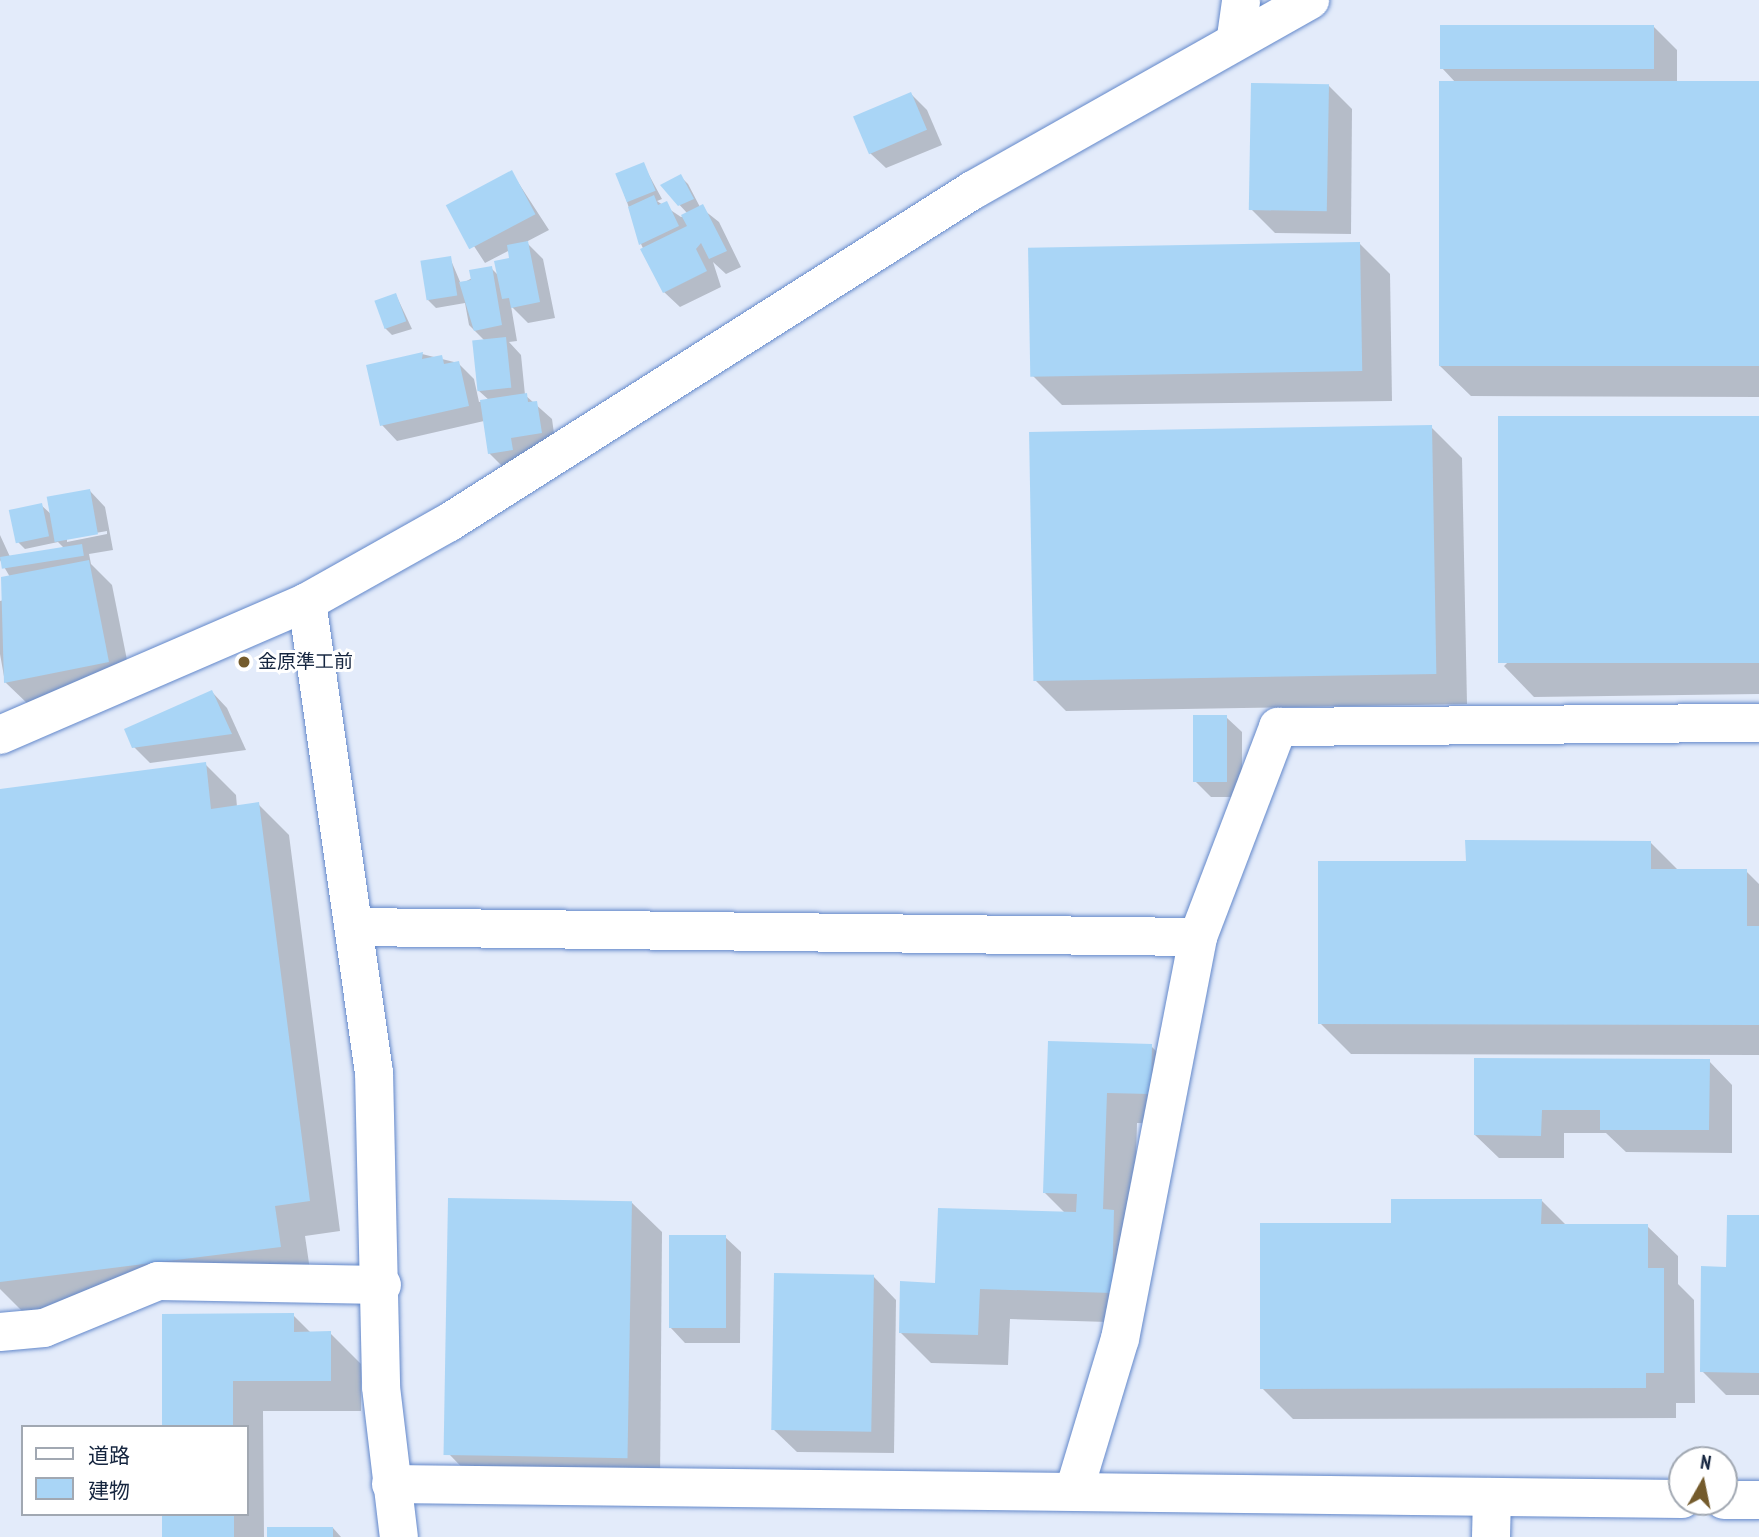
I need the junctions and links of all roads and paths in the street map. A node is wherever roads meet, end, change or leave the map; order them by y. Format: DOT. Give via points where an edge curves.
graph roads {
  1 [pos="1310,0"];
  2 [pos="1238,18"];
  3 [pos="307,602"];
  4 [pos="1759,723"];
  5 [pos="0,735"];
  6 [pos="354,927"];
  7 [pos="1198,937"];
  8 [pos="382,1285"];
  9 [pos="0,1332"];
  10 [pos="391,1484"];
  11 [pos="1074,1491"];
  12 [pos="1492,1497"];
  13 [pos="1668,1499"];
  14 [pos="1738,1500"];
  15 [pos="1759,1500"];
  16 [pos="399,1537"];
  17 [pos="1491,1537"];
  1 -- 2 [label="street"];
  2 -- 3 [label="street" via="471,509"];
  3 -- 5 [label="street"];
  3 -- 6 [label="street"];
  4 -- 7 [label="street" via="1278,727"];
  6 -- 7 [label="street"];
  6 -- 8 [label="street" via="374,1072"];
  7 -- 11 [label="street" via="1120,1339"];
  8 -- 9 [label="street" via="158,1281 44,1328"];
  8 -- 10 [label="street" via="380,1387"];
  10 -- 11 [label="street"];
  10 -- 16 [label="street"];
  11 -- 12 [label="street"];
  12 -- 13 [label="street"];
  12 -- 17 [label="street"];
  14 -- 15 [label="street"];
}
